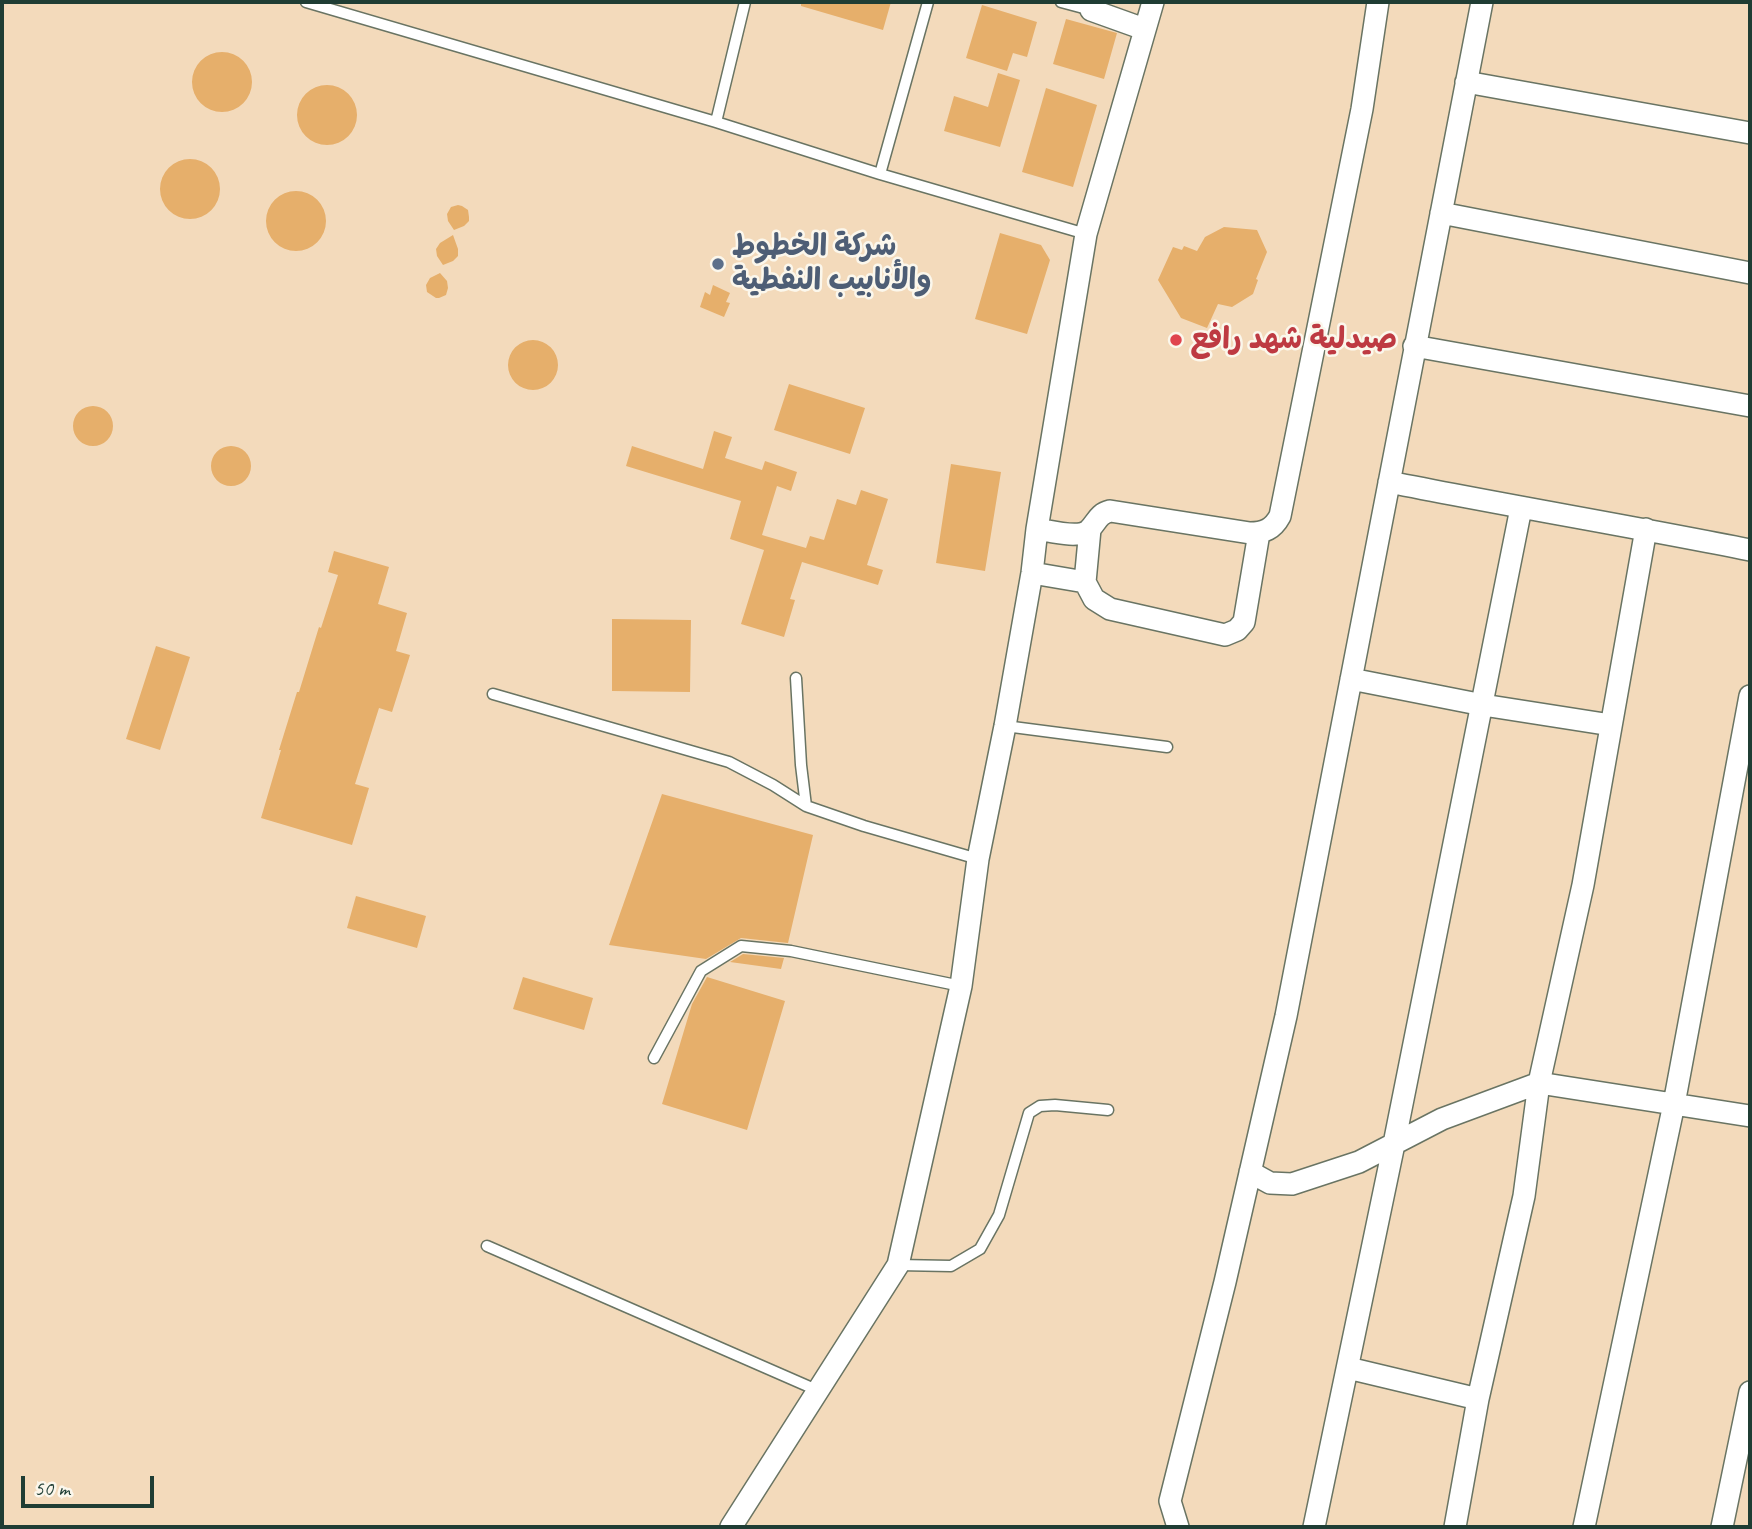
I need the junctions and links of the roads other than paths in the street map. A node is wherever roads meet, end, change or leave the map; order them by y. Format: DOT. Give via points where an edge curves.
graph roads {
  1 [pos="306,2"];
  2 [pos="745,2"];
  3 [pos="928,2"];
  4 [pos="1060,2"];
  5 [pos="1153,2"];
  6 [pos="1378,2"];
  7 [pos="1482,2"];
  8 [pos="1092,6"];
  9 [pos="1144,29"];
  10 [pos="1466,82"];
  11 [pos="716,122"];
  12 [pos="1750,133"];
  13 [pos="880,174"];
  14 [pos="1441,213"];
  15 [pos="1086,234"];
  16 [pos="1750,273"];
  17 [pos="1414,346"];
  18 [pos="1750,406"];
  19 [pos="1389,482"];
  20 [pos="1521,508"];
  21 [pos="1037,529"];
  22 [pos="1090,529"];
  23 [pos="1646,529"];
  24 [pos="1259,533"];
  25 [pos="1750,550"];
  26 [pos="1032,573"];
  27 [pos="1085,582"];
  28 [pos="796,678"];
  29 [pos="1351,679"];
  30 [pos="494,694"];
  31 [pos="1750,696"];
  32 [pos="1483,705"];
  33 [pos="1611,725"];
  34 [pos="1005,726"];
  35 [pos="1167,747"];
  36 [pos="806,806"];
  37 [pos="978,859"];
  38 [pos="961,986"];
  39 [pos="654,1058"];
  40 [pos="1539,1083"];
  41 [pos="1674,1104"];
  42 [pos="1108,1110"];
  43 [pos="1750,1116"];
  44 [pos="1394,1143"];
  45 [pos="1250,1172"];
  46 [pos="487,1246"];
  47 [pos="898,1265"];
  48 [pos="1348,1368"];
  49 [pos="819,1391"];
  50 [pos="1750,1392"];
  51 [pos="1479,1399"];
  52 [pos="1746,1436"];
  53 [pos="731,1527"];
  54 [pos="1178,1527"];
  55 [pos="1314,1527"];
  56 [pos="1455,1527"];
  57 [pos="1584,1527"];
  58 [pos="1722,1527"];
  1 -- 11 [label="lane"];
  2 -- 11 [label="lane"];
  3 -- 13 [label="lane"];
  4 -- 8 [label="lane"];
  5 -- 9 [label="street"];
  6 -- 24 [label="street" via="1362,109 1280,516"];
  7 -- 10 [label="street"];
  8 -- 9 [label="street"];
  9 -- 15 [label="street"];
  10 -- 12 [label="street"];
  10 -- 14 [label="street"];
  11 -- 13 [label="lane"];
  13 -- 15 [label="lane"];
  14 -- 16 [label="street"];
  14 -- 17 [label="street"];
  15 -- 21 [label="street"];
  17 -- 18 [label="street"];
  17 -- 19 [label="street"];
  19 -- 20 [label="street"];
  19 -- 29 [label="street"];
  20 -- 23 [label="street"];
  20 -- 32 [label="street"];
  21 -- 22 [label="street" via="1078,534"];
  21 -- 26 [label="street"];
  22 -- 24 [label="street" via="1098,517 1110,511"];
  22 -- 27 [label="street"];
  23 -- 25 [label="street"];
  23 -- 33 [label="street"];
  24 -- 27 [label="street" via="1244,622 1225,635 1110,609 1094,599"];
  26 -- 27 [label="street"];
  26 -- 34 [label="street"];
  28 -- 36 [label="lane"];
  29 -- 32 [label="street"];
  29 -- 45 [label="street" via="1286,1016"];
  30 -- 36 [label="lane" via="729,762"];
  31 -- 41 [label="street"];
  32 -- 33 [label="street"];
  32 -- 44 [label="street"];
  33 -- 40 [label="street" via="1583,885"];
  34 -- 35 [label="lane"];
  34 -- 37 [label="street"];
  36 -- 37 [label="lane"];
  37 -- 38 [label="street"];
  38 -- 39 [label="lane" via="791,951 741,946 701,971"];
  38 -- 47 [label="street"];
  40 -- 41 [label="street"];
  40 -- 44 [label="street"];
  40 -- 51 [label="street" via="1524,1196"];
  41 -- 43 [label="street"];
  41 -- 57 [label="street"];
  42 -- 47 [label="lane" via="1055,1105 1029,1113 999,1215 980,1249 951,1266"];
  44 -- 45 [label="street" via="1359,1162 1292,1184 1270,1183"];
  44 -- 48 [label="street"];
  45 -- 54 [label="street" via="1171,1501"];
  46 -- 49 [label="lane"];
  47 -- 49 [label="street"];
  48 -- 51 [label="street"];
  48 -- 55 [label="street"];
  49 -- 53 [label="street"];
  50 -- 52 [label="street"];
  51 -- 56 [label="street"];
  52 -- 58 [label="street"];
}
